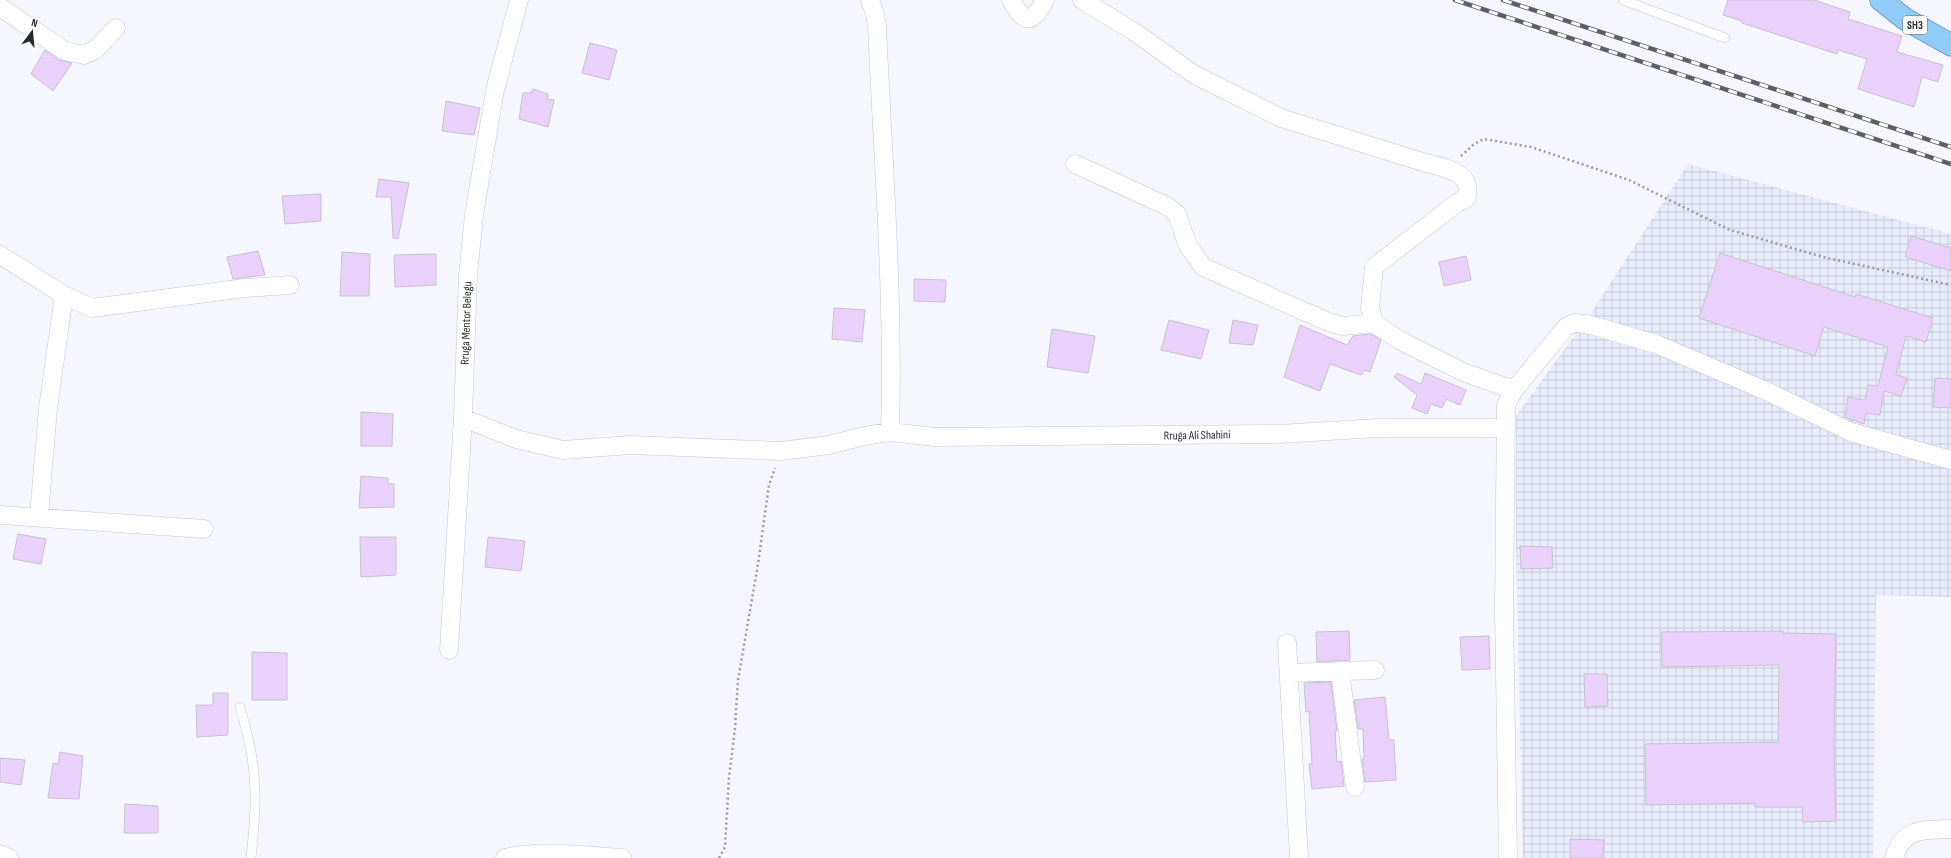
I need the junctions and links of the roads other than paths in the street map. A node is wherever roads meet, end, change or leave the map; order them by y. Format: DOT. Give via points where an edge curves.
graph roads {
  1 [pos="519,0"];
  2 [pos="870,0"];
  3 [pos="1011,0"];
  4 [pos="1045,0"];
  5 [pos="1082,0"];
  6 [pos="1623,0"];
  7 [pos="1881,0"];
  8 [pos="0,7"];
  9 [pos="116,28"];
  10 [pos="1725,38"];
  11 [pos="1951,45"];
  12 [pos="1075,164"];
  13 [pos="0,255"];
  14 [pos="290,285"];
  15 [pos="64,295"];
  16 [pos="1374,323"];
  17 [pos="1514,390"];
  18 [pos="463,418"];
  19 [pos="1505,428"];
  20 [pos="890,432"];
  21 [pos="1951,460"];
  22 [pos="0,515"];
  23 [pos="38,516"];
  24 [pos="204,529"];
  25 [pos="1287,643"];
  26 [pos="449,650"];
  27 [pos="1375,670"];
  28 [pos="1340,672"];
  29 [pos="1290,673"];
  30 [pos="240,707"];
  31 [pos="1355,787"];
  32 [pos="1951,829"];
  33 [pos="0,854"];
  34 [pos="8,858"];
  35 [pos="251,858"];
  36 [pos="505,858"];
  37 [pos="622,858"];
  38 [pos="1299,858"];
  39 [pos="1508,858"];
  40 [pos="1894,858"];
  1 -- 18 [label="street, Rruga Mentor Belegu" via="495,90 474,215 468,275"];
  2 -- 20 [label="street" via="876,26 886,198"];
  3 -- 4 [label="street" via="1021,14 1029,19 1034,18"];
  5 -- 16 [label="street" via="1133,31 1195,75 1281,118 1447,168 1464,179 1468,185 1466,198 1374,267 1370,308"];
  6 -- 10 [label="lane"];
  7 -- 11 [label="main road, SH3" via="1905,19"];
  8 -- 9 [label="street" via="65,51 84,55 95,50"];
  12 -- 16 [label="street" via="1167,206 1177,214 1188,246 1203,266 1331,323 1343,326"];
  13 -- 15 [label="street"];
  14 -- 15 [label="street" via="245,288 92,308"];
  15 -- 23 [label="street" via="48,408"];
  16 -- 17 [label="street" via="1399,340 1463,372"];
  17 -- 19 [label="street" via="1506,405"];
  17 -- 21 [label="street" via="1566,327 1574,323 1587,324 1656,344 1764,390 1851,432"];
  18 -- 20 [label="street, Rruga Ali Shahini" via="516,439 563,450 630,445 781,451 829,445"];
  18 -- 26 [label="street, Rruga Mentor Belegu"];
  19 -- 20 [label="street, Rruga Ali Shahini" via="1378,428 1279,434 943,437"];
  19 -- 39 [label="street" via="1504,610"];
  22 -- 23 [label="street"];
  23 -- 24 [label="street"];
  25 -- 29 [label="street"];
  27 -- 28 [label="street"];
  28 -- 29 [label="street"];
  28 -- 31 [label="street"];
  29 -- 38 [label="street"];
  30 -- 35 [label="lane" via="254,767"];
  32 -- 40 [label="street" via="1925,830 1909,834 1900,842"];
  33 -- 34 [label="street"];
  36 -- 37 [label="street" via="536,854"];
}
